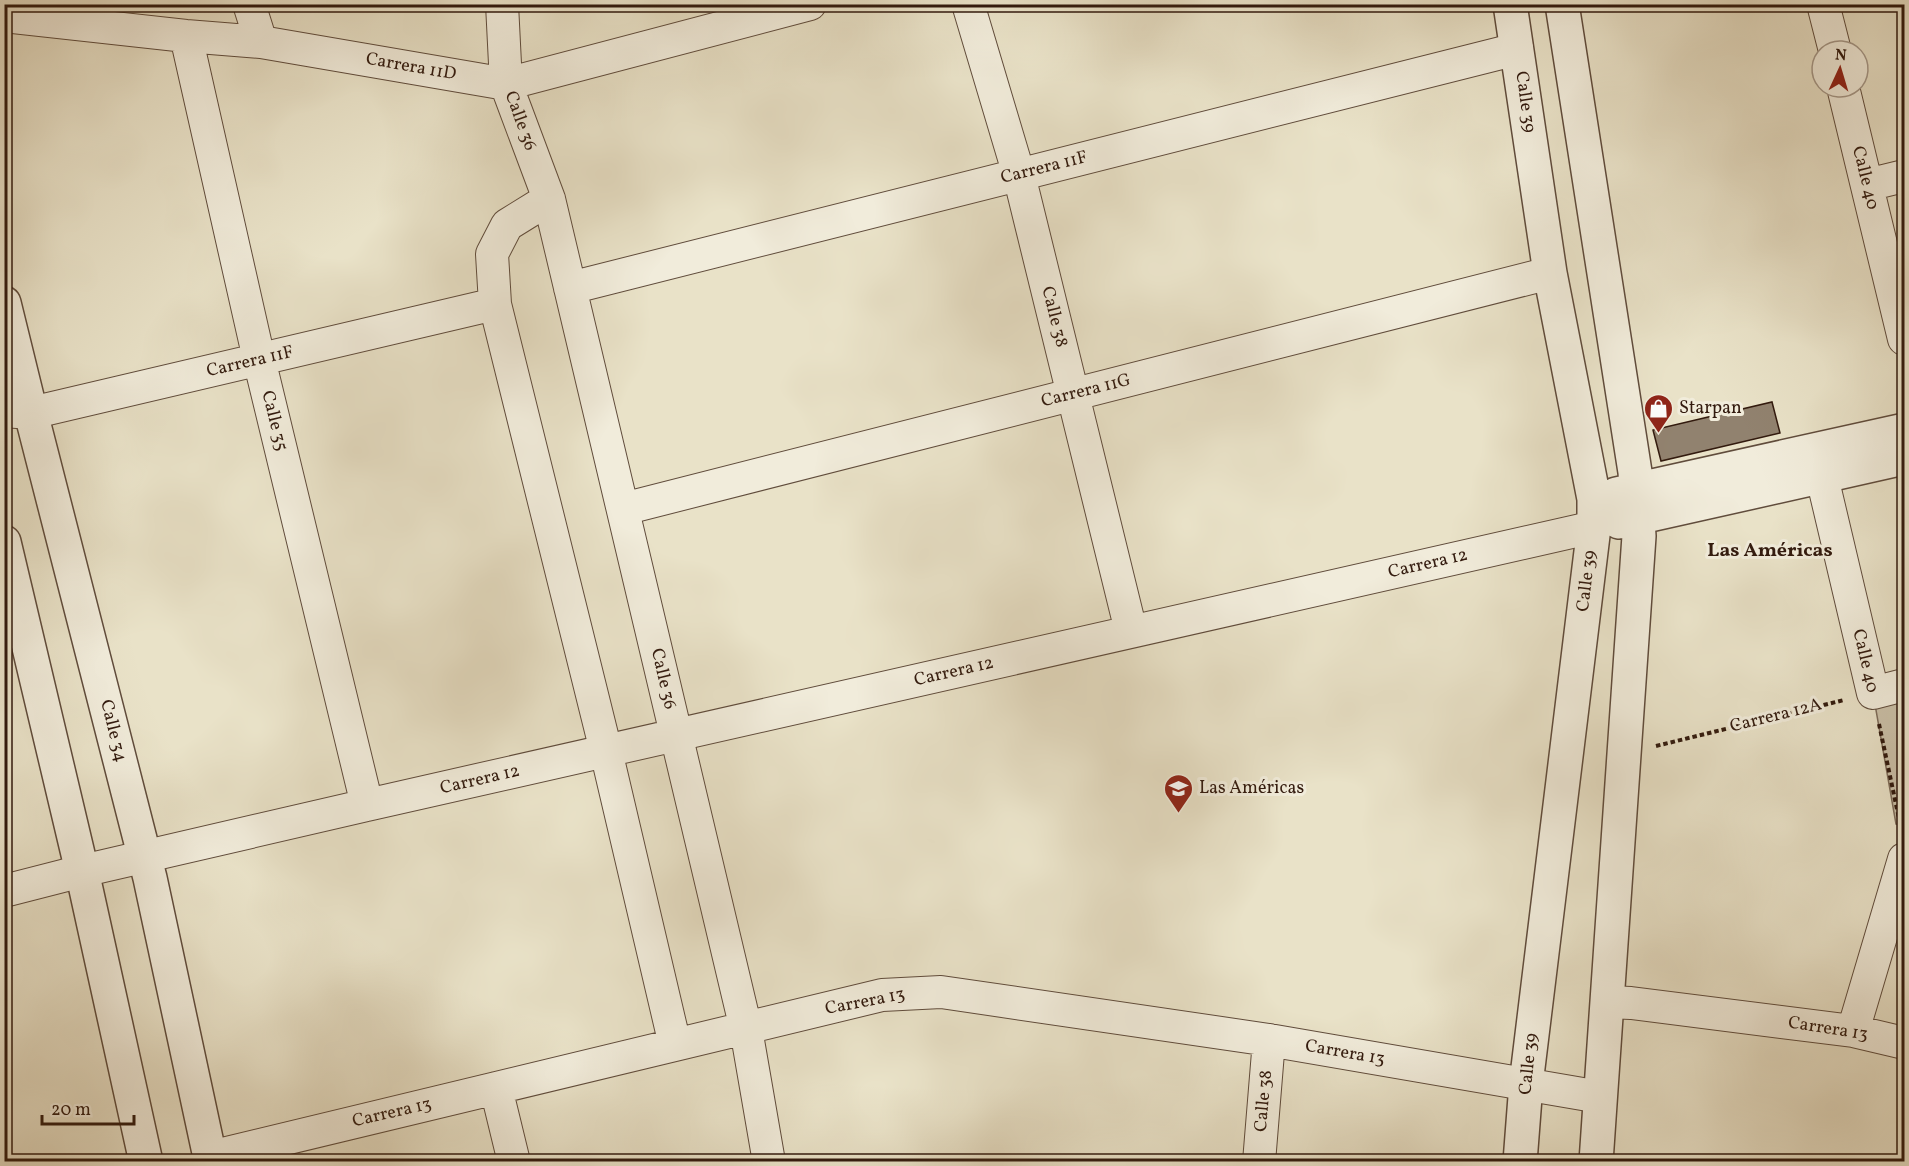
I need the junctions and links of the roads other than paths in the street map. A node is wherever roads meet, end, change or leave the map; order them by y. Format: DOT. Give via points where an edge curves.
graph roads {
  1 [pos="249,4"];
  2 [pos="502,4"];
  3 [pos="810,4"];
  4 [pos="968,4"];
  5 [pos="1510,4"];
  6 [pos="1562,4"];
  7 [pos="1823,4"];
  8 [pos="746,13"];
  9 [pos="4,16"];
  10 [pos="186,36"];
  11 [pos="1832,39"];
  12 [pos="261,42"];
  13 [pos="1517,49"];
  14 [pos="506,84"];
  15 [pos="1846,99"];
  16 [pos="1019,175"];
  17 [pos="1905,176"];
  18 [pos="1867,185"];
  19 [pos="549,199"];
  20 [pos="1550,273"];
  21 [pos="570,288"];
  22 [pos="4,303"];
  23 [pos="495,304"];
  24 [pos="1905,339"];
  25 [pos="259,359"];
  26 [pos="1073,394"];
  27 [pos="18,412"];
  28 [pos="1905,430"];
  29 [pos="1905,458"];
  30 [pos="1822,477"];
  31 [pos="1638,504"];
  32 [pos="623,509"];
  33 [pos="1594,513"];
  34 [pos="4,542"];
  35 [pos="10,592"];
  36 [pos="1131,631"];
  37 [pos="1905,685"];
  38 [pos="676,735"];
  39 [pos="606,751"];
  40 [pos="367,805"];
  41 [pos="1903,847"];
  42 [pos="145,857"];
  43 [pos="82,871"];
  44 [pos="4,891"];
  45 [pos="1607,1002"];
  46 [pos="747,1029"];
  47 [pos="1853,1031"];
  48 [pos="1269,1040"];
  49 [pos="1905,1043"];
  50 [pos="675,1045"];
  51 [pos="1526,1084"];
  52 [pos="496,1088"];
  53 [pos="1600,1097"];
  54 [pos="210,1159"];
  55 [pos="146,1161"];
  56 [pos="514,1161"];
  57 [pos="769,1161"];
  58 [pos="1259,1161"];
  59 [pos="1520,1161"];
  60 [pos="1596,1161"];
  1 -- 12 [label="street"];
  2 -- 14 [label="street, Calle 36"];
  3 -- 8 [label="street, Carrera 11D"];
  4 -- 16 [label="street, Calle 38"];
  5 -- 13 [label="street, Calle 39"];
  6 -- 31 [label="street"];
  7 -- 11 [label="street"];
  8 -- 14 [label="street, Carrera 11D"];
  9 -- 10 [label="street, Carrera 11D"];
  10 -- 12 [label="street, Carrera 11D"];
  10 -- 25 [label="street, Calle 35"];
  12 -- 14 [label="street, Carrera 11D"];
  13 -- 16 [label="street, Carrera 11F"];
  13 -- 20 [label="street, Calle 39"];
  14 -- 19 [label="street, Calle 36"];
  15 -- 18 [label="street, Calle 40"];
  16 -- 21 [label="street, Carrera 11F"];
  16 -- 26 [label="street, Calle 38"];
  17 -- 18 [label="street"];
  18 -- 24 [label="street, Calle 40"];
  19 -- 21 [label="street, Calle 36"];
  19 -- 23 [label="street" via="507,225 492,254"];
  20 -- 26 [label="street, Carrera 11G"];
  20 -- 33 [label="street, Calle 39"];
  21 -- 32 [label="street, Calle 36"];
  22 -- 27 [label="street, Calle 34"];
  23 -- 25 [label="street, Carrera 11F"];
  23 -- 39 [label="street"];
  25 -- 27 [label="street, Carrera 11F"];
  25 -- 40 [label="street, Calle 35"];
  26 -- 32 [label="street, Carrera 11G"];
  26 -- 36 [label="street, Calle 38"];
  27 -- 42 [label="street, Calle 34"];
  28 -- 31 [label="street, Carrera 12"];
  29 -- 30 [label="street, Carrera 12"];
  30 -- 31 [label="street, Carrera 12"];
  30 -- 37 [label="street, Calle 40" via="1873,693"];
  31 -- 33 [label="street, Carrera 12"];
  31 -- 45 [label="street" via="1638,560"];
  32 -- 38 [label="street, Calle 36"];
  33 -- 36 [label="street, Carrera 12"];
  33 -- 51 [label="street, Calle 39"];
  34 -- 35 [label="street"];
  35 -- 43 [label="street"];
  36 -- 38 [label="street, Carrera 12"];
  38 -- 39 [label="street, Carrera 12"];
  38 -- 46 [label="street, Calle 36"];
  39 -- 40 [label="street, Carrera 12"];
  39 -- 50 [label="street"];
  40 -- 42 [label="street, Carrera 12"];
  41 -- 47 [label="street"];
  42 -- 43 [label="street, Carrera 12"];
  42 -- 54 [label="street, Calle 34"];
  43 -- 44 [label="street, Carrera 12"];
  43 -- 55 [label="street"];
  45 -- 47 [label="street, Carrera 13"];
  45 -- 53 [label="street"];
  46 -- 48 [label="street, Carrera 13" via="882,996 941,992"];
  46 -- 50 [label="street, Carrera 13"];
  46 -- 57 [label="street, Calle 36"];
  47 -- 49 [label="street, Carrera 13"];
  48 -- 51 [label="street, Carrera 13"];
  48 -- 58 [label="street, Calle 38"];
  50 -- 52 [label="street, Carrera 13"];
  51 -- 53 [label="street, Carrera 13"];
  51 -- 59 [label="street, Calle 39"];
  52 -- 54 [label="street, Carrera 13"];
  52 -- 56 [label="street"];
  53 -- 60 [label="street"];
}
